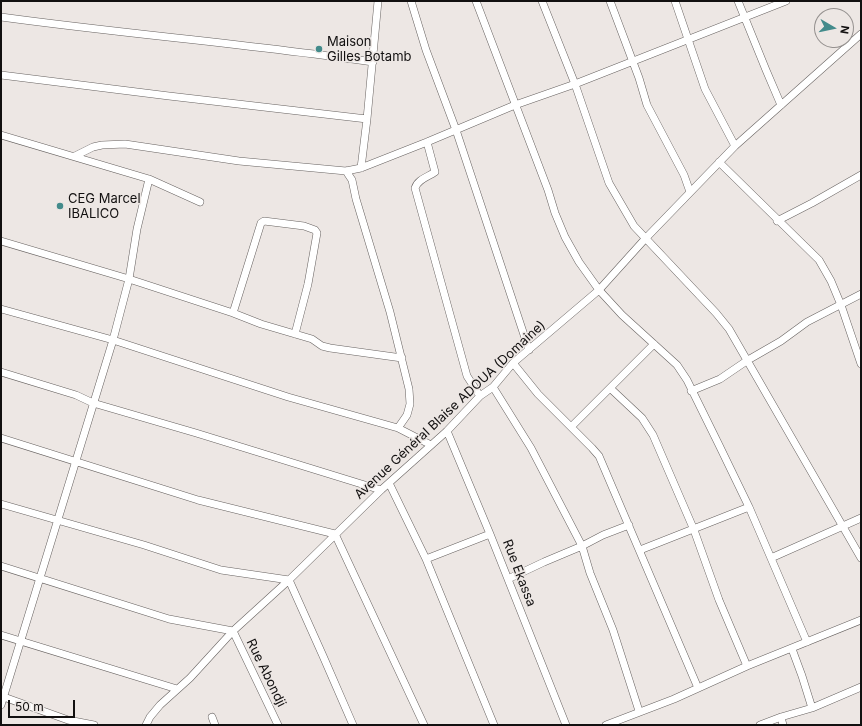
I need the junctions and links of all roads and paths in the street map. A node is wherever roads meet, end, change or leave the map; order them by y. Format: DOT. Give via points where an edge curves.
graph roads {
  1 [pos="378,1"];
  2 [pos="411,1"];
  3 [pos="476,1"];
  4 [pos="542,1"];
  5 [pos="610,1"];
  6 [pos="675,1"];
  7 [pos="738,1"];
  8 [pos="786,1"];
  9 [pos="1,17"];
  10 [pos="744,17"];
  11 [pos="861,34"];
  12 [pos="688,40"];
  13 [pos="373,62"];
  14 [pos="632,62"];
  15 [pos="1,75"];
  16 [pos="575,84"];
  17 [pos="515,105"];
  18 [pos="782,105"];
  19 [pos="367,119"];
  20 [pos="456,130"];
  21 [pos="1,135"];
  22 [pos="427,142"];
  23 [pos="735,146"];
  24 [pos="75,156"];
  25 [pos="719,162"];
  26 [pos="361,168"];
  27 [pos="346,171"];
  28 [pos="861,176"];
  29 [pos="149,179"];
  30 [pos="690,192"];
  31 [pos="200,202"];
  32 [pos="777,221"];
  33 [pos="645,238"];
  34 [pos="1,241"];
  35 [pos="129,279"];
  36 [pos="599,290"];
  37 [pos="861,294"];
  38 [pos="841,305"];
  39 [pos="1,309"];
  40 [pos="233,313"];
  41 [pos="295,334"];
  42 [pos="113,340"];
  43 [pos="654,344"];
  44 [pos="529,350"];
  45 [pos="402,358"];
  46 [pos="748,360"];
  47 [pos="513,363"];
  48 [pos="861,364"];
  49 [pos="1,372"];
  50 [pos="493,387"];
  51 [pos="610,388"];
  52 [pos="691,391"];
  53 [pos="480,396"];
  54 [pos="93,403"];
  55 [pos="570,427"];
  56 [pos="398,428"];
  57 [pos="447,430"];
  58 [pos="1,438"];
  59 [pos="431,445"];
  60 [pos="76,462"];
  61 [pos="390,483"];
  62 [pos="381,490"];
  63 [pos="1,504"];
  64 [pos="749,507"];
  65 [pos="861,518"];
  66 [pos="57,519"];
  67 [pos="629,525"];
  68 [pos="843,527"];
  69 [pos="694,530"];
  70 [pos="335,534"];
  71 [pos="490,534"];
  72 [pos="582,546"];
  73 [pos="640,550"];
  74 [pos="770,558"];
  75 [pos="861,558"];
  76 [pos="426,559"];
  77 [pos="1,566"];
  78 [pos="39,578"];
  79 [pos="508,579"];
  80 [pos="289,580"];
  81 [pos="861,620"];
  82 [pos="233,631"];
  83 [pos="1,635"];
  84 [pos="21,642"];
  85 [pos="808,642"];
  86 [pos="792,649"];
  87 [pos="747,666"];
  88 [pos="861,687"];
  89 [pos="698,688"];
  90 [pos="177,689"];
  91 [pos="2,697"];
  92 [pos="1,706"];
  93 [pos="812,708"];
  94 [pos="639,711"];
  95 [pos="212,717"];
  96 [pos="781,717"];
  97 [pos="94,725"];
  98 [pos="146,725"];
  99 [pos="215,725"];
  100 [pos="278,725"];
  101 [pos="353,725"];
  102 [pos="424,725"];
  103 [pos="494,725"];
  104 [pos="566,725"];
  105 [pos="606,725"];
  106 [pos="760,725"];
  107 [pos="783,725"];
  1 -- 13 [label="street"];
  2 -- 20 [label="street"];
  3 -- 17 [label="street"];
  4 -- 16 [label="street"];
  5 -- 14 [label="street"];
  6 -- 12 [label="street"];
  7 -- 10 [label="street"];
  8 -- 10 [label="street"];
  9 -- 13 [label="street"];
  10 -- 12 [label="street"];
  10 -- 18 [label="street"];
  11 -- 18 [label="street, Avenue Général Blaise ADOUA (Domaine)"];
  12 -- 14 [label="street"];
  12 -- 23 [label="street" via="706,90"];
  13 -- 19 [label="street"];
  14 -- 16 [label="street"];
  14 -- 30 [label="street" via="647,105"];
  15 -- 19 [label="street"];
  16 -- 17 [label="street"];
  16 -- 33 [label="street" via="609,183 634,226"];
  17 -- 20 [label="street"];
  17 -- 36 [label="street" via="565,237"];
  18 -- 23 [label="street, Avenue Général Blaise ADOUA (Domaine)"];
  19 -- 26 [label="street"];
  20 -- 22 [label="street"];
  20 -- 44 [label="street"];
  21 -- 24 [label="street"];
  22 -- 26 [label="street"];
  22 -- 53 [label="street" via="435,172 420,181 415,188 467,376"];
  23 -- 25 [label="street, Avenue Général Blaise ADOUA (Domaine)"];
  24 -- 27 [label="street" via="102,145 125,144 239,161"];
  24 -- 29 [label="street"];
  25 -- 30 [label="street, Avenue Général Blaise ADOUA (Domaine)"];
  25 -- 32 [label="street"];
  26 -- 27 [label="street"];
  27 -- 45 [label="street" via="352,180"];
  28 -- 32 [label="street"];
  29 -- 31 [label="street"];
  29 -- 35 [label="street" via="136,229"];
  30 -- 33 [label="street, Avenue Général Blaise ADOUA (Domaine)"];
  32 -- 38 [label="street" via="819,260"];
  33 -- 36 [label="street, Avenue Général Blaise ADOUA (Domaine)"];
  33 -- 46 [label="street" via="716,313"];
  34 -- 35 [label="street"];
  35 -- 40 [label="street"];
  35 -- 42 [label="street"];
  36 -- 43 [label="street"];
  36 -- 44 [label="street, Avenue Général Blaise ADOUA (Domaine)"];
  37 -- 38 [label="street"];
  38 -- 46 [label="street" via="807,322"];
  38 -- 48 [label="street"];
  39 -- 42 [label="street"];
  40 -- 41 [label="street"];
  40 -- 41 [label="street" via="261,223 264,221 304,226 317,233 308,284"];
  41 -- 45 [label="street" via="330,348"];
  42 -- 54 [label="street"];
  42 -- 56 [label="street" via="288,397"];
  43 -- 51 [label="street"];
  43 -- 52 [label="street" via="677,365"];
  44 -- 47 [label="street, Avenue Général Blaise ADOUA (Domaine)"];
  45 -- 56 [label="street" via="410,404 407,415"];
  46 -- 52 [label="street" via="720,379"];
  46 -- 68 [label="street"];
  47 -- 50 [label="street, Avenue Général Blaise ADOUA (Domaine)"];
  47 -- 55 [label="street"];
  49 -- 54 [label="street" via="76,395"];
  50 -- 53 [label="street, Avenue Général Blaise ADOUA (Domaine)"];
  50 -- 72 [label="street" via="530,448"];
  51 -- 55 [label="street"];
  51 -- 69 [label="street" via="634,409 647,425"];
  52 -- 64 [label="street"];
  53 -- 57 [label="street, Avenue Général Blaise ADOUA (Domaine)"];
  54 -- 60 [label="street"];
  54 -- 62 [label="street"];
  55 -- 67 [label="street" via="599,456"];
  56 -- 59 [label="street"];
  57 -- 59 [label="street, Avenue Général Blaise ADOUA (Domaine)"];
  57 -- 71 [label="street, Rue Ekassa"];
  58 -- 60 [label="street"];
  59 -- 61 [label="street, Avenue Général Blaise ADOUA (Domaine)"];
  60 -- 66 [label="street"];
  60 -- 70 [label="street" via="198,500"];
  61 -- 62 [label="street, Avenue Général Blaise ADOUA (Domaine)"];
  61 -- 76 [label="street"];
  62 -- 70 [label="street, Avenue Général Blaise ADOUA (Domaine)"];
  63 -- 66 [label="street"];
  64 -- 69 [label="street"];
  64 -- 74 [label="street"];
  65 -- 68 [label="street"];
  66 -- 78 [label="street"];
  66 -- 80 [label="street" via="221,570"];
  67 -- 72 [label="street"];
  67 -- 73 [label="street"];
  68 -- 74 [label="street"];
  68 -- 75 [label="street"];
  69 -- 73 [label="street"];
  69 -- 87 [label="street" via="719,600"];
  70 -- 80 [label="street, Avenue Général Blaise ADOUA (Domaine)"];
  70 -- 102 [label="street"];
  71 -- 76 [label="street"];
  71 -- 79 [label="street, Rue Ekassa"];
  72 -- 79 [label="street"];
  72 -- 94 [label="street"];
  73 -- 89 [label="street"];
  74 -- 85 [label="street"];
  76 -- 103 [label="street"];
  77 -- 78 [label="street"];
  78 -- 82 [label="street" via="169,619"];
  78 -- 84 [label="street"];
  79 -- 104 [label="street, Rue Ekassa"];
  80 -- 82 [label="street, Avenue Général Blaise ADOUA (Domaine)"];
  80 -- 101 [label="street"];
  81 -- 85 [label="street"];
  82 -- 90 [label="street, Avenue Général Blaise ADOUA (Domaine)"];
  82 -- 100 [label="street, Rue Abondji"];
  83 -- 84 [label="street"];
  84 -- 90 [label="street"];
  84 -- 91 [label="street"];
  85 -- 86 [label="street"];
  86 -- 87 [label="street"];
  86 -- 93 [label="street"];
  87 -- 89 [label="street"];
  88 -- 93 [label="street"];
  89 -- 94 [label="street"];
  90 -- 98 [label="street, Avenue Général Blaise ADOUA (Domaine)" via="160,705"];
  91 -- 92 [label="street"];
  91 -- 97 [label="street" via="68,720"];
  93 -- 96 [label="street"];
  94 -- 105 [label="street"];
  95 -- 99 [label="street"];
  96 -- 106 [label="street"];
  96 -- 107 [label="street"];
}
